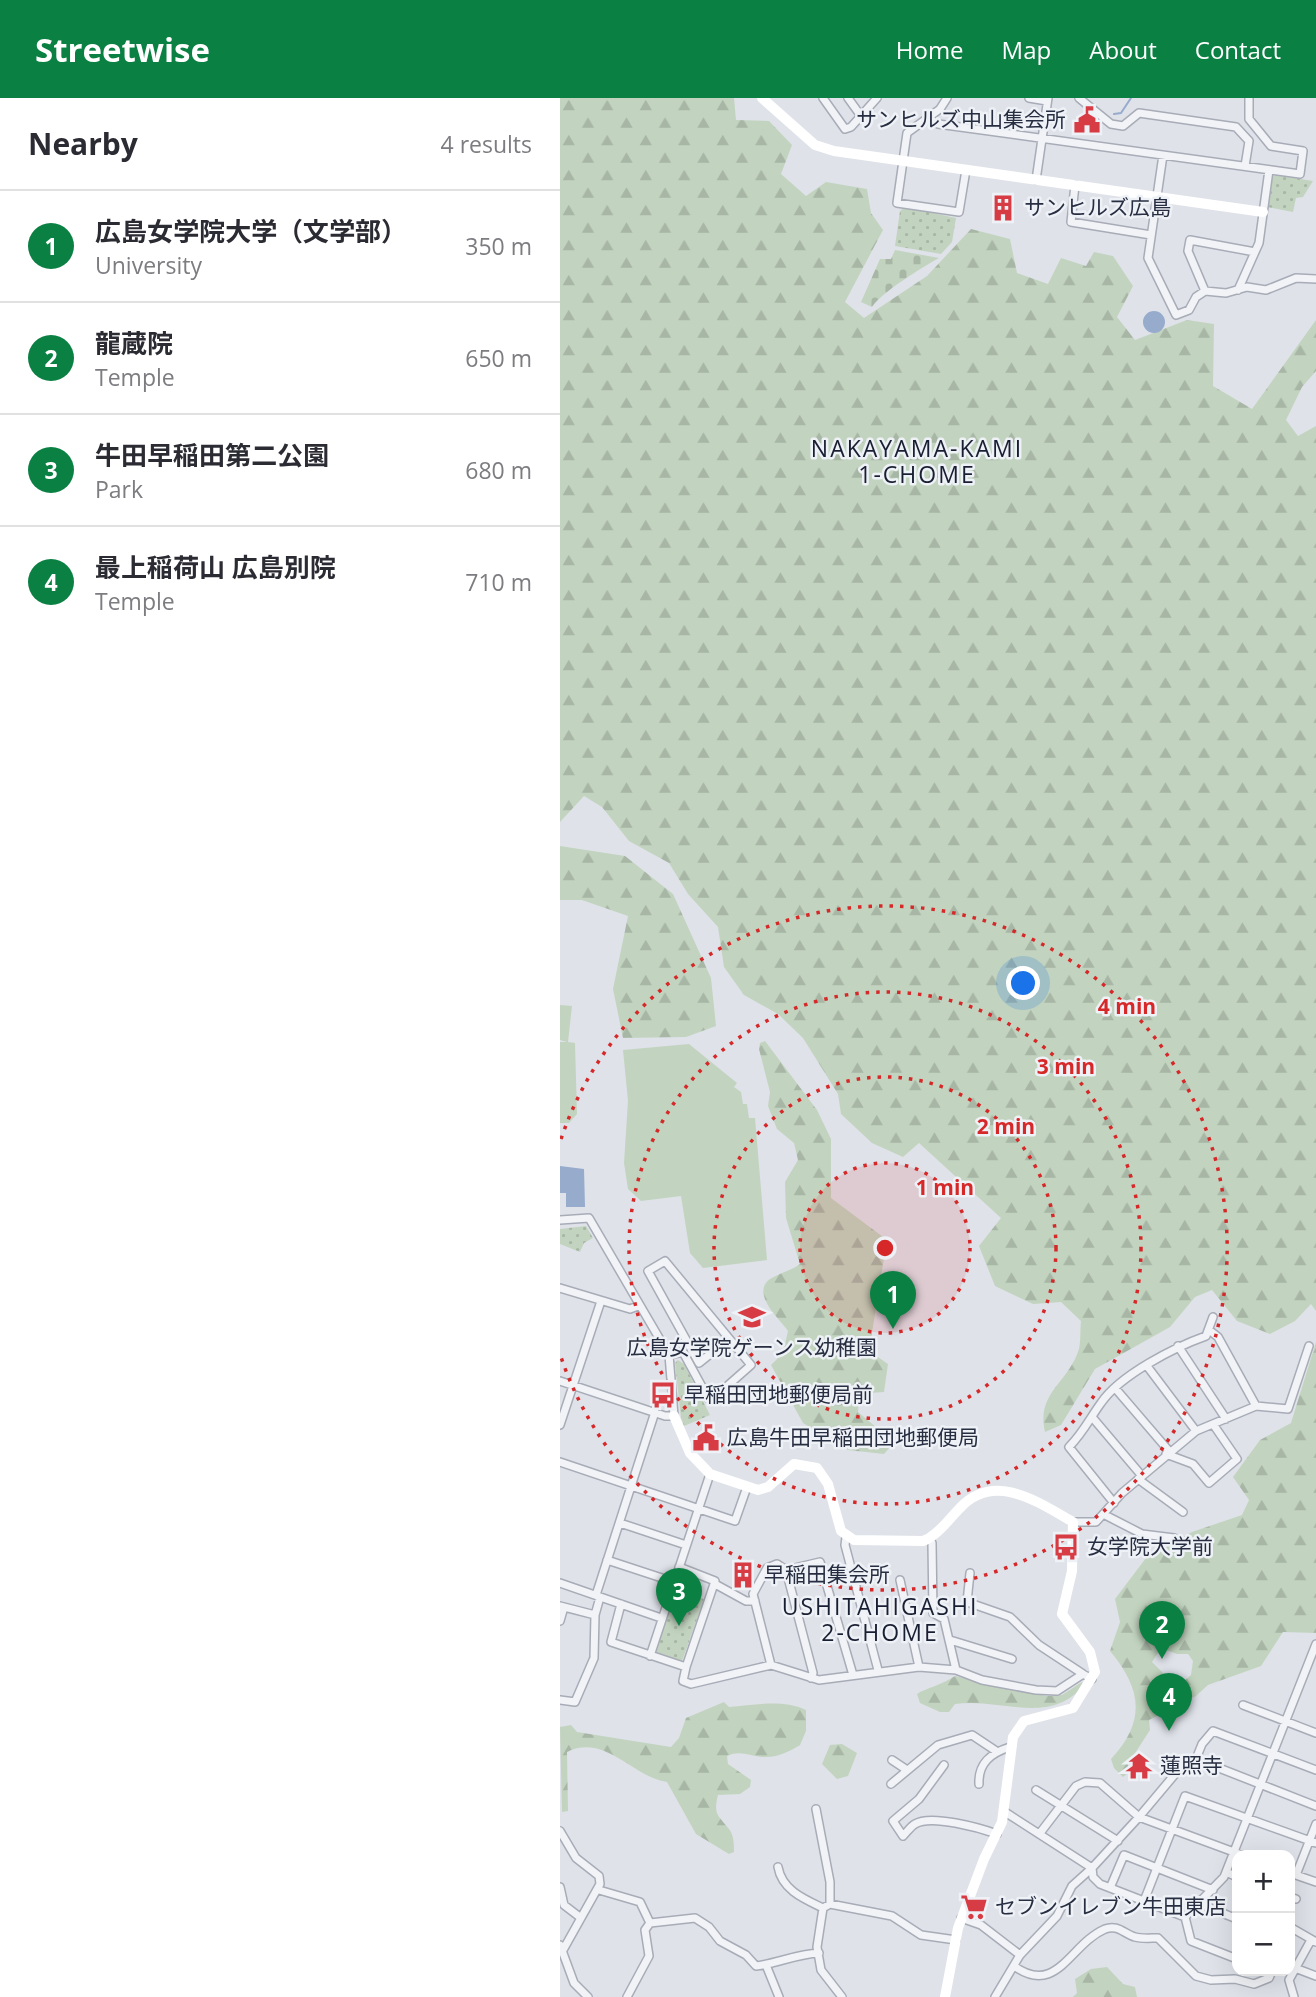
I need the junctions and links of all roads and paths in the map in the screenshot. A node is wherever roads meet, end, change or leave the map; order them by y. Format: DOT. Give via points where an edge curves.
graph roads {
  1 [pos="762,98"];
  2 [pos="823,98"];
  3 [pos="848,98"];
  4 [pos="876,98"];
  5 [pos="947,98"];
  6 [pos="1029,98"];
  7 [pos="1079,98"];
  8 [pos="1249,98"];
  9 [pos="1048,99"];
  10 [pos="861,116"];
  11 [pos="928,118"];
  12 [pos="1042,139"];
  13 [pos="1163,155"];
  14 [pos="903,161"];
  15 [pos="1245,166"];
  16 [pos="966,170"];
  17 [pos="1269,170"];
  18 [pos="1036,180"];
  19 [pos="1075,185"];
  20 [pos="1156,196"];
  21 [pos="1263,212"];
  22 [pos="1151,235"];
  23 [pos="1255,252"];
  24 [pos="1316,279"];
  25 [pos="1238,290"];
  26 [pos="1205,291"];
  27 [pos="560,1220"];
  28 [pos="560,1288"];
  29 [pos="601,1301"];
  30 [pos="638,1307"];
  31 [pos="1213,1317"];
  32 [pos="1209,1330"];
  33 [pos="729,1339"];
  34 [pos="1178,1346"];
  35 [pos="1309,1346"];
  36 [pos="669,1355"];
  37 [pos="1147,1366"];
  38 [pos="560,1381"];
  39 [pos="573,1386"];
  40 [pos="1115,1388"];
  41 [pos="1256,1406"];
  42 [pos="655,1412"];
  43 [pos="674,1416"];
  44 [pos="1092,1418"];
  45 [pos="1226,1419"];
  46 [pos="1213,1424"];
  47 [pos="560,1425"];
  48 [pos="1196,1431"];
  49 [pos="1168,1452"];
  50 [pos="560,1462"];
  51 [pos="710,1474"];
  52 [pos="1140,1477"];
  53 [pos="633,1485"];
  54 [pos="747,1487"];
  55 [pos="1114,1503"];
  56 [pos="699,1508"];
  57 [pos="1183,1512"];
  58 [pos="1105,1515"];
  59 [pos="1073,1522"];
  60 [pos="620,1523"];
  61 [pos="846,1537"];
  62 [pos="929,1538"];
  63 [pos="1174,1538"];
  64 [pos="686,1545"];
  65 [pos="607,1560"];
  66 [pos="679,1567"];
  67 [pos="786,1570"];
  68 [pos="970,1573"];
  69 [pos="901,1580"];
  70 [pos="674,1582"];
  71 [pos="560,1583"];
  72 [pos="715,1584"];
  73 [pos="598,1596"];
  74 [pos="755,1601"];
  75 [pos="621,1604"];
  76 [pos="562,1606"];
  77 [pos="594,1615"];
  78 [pos="661,1618"];
  79 [pos="560,1621"];
  80 [pos="950,1640"];
  81 [pos="1316,1644"];
  82 [pos="650,1656"];
  83 [pos="1012,1660"];
  84 [pos="771,1665"];
  85 [pos="686,1667"];
  86 [pos="919,1667"];
  87 [pos="878,1670"];
  88 [pos="956,1670"];
  89 [pos="853,1675"];
  90 [pos="1088,1677"];
  91 [pos="811,1678"];
  92 [pos="560,1700"];
  93 [pos="1243,1705"];
  94 [pos="1285,1722"];
  95 [pos="1316,1733"];
  96 [pos="1010,1747"];
  97 [pos="996,1751"];
  98 [pos="1273,1754"];
  99 [pos="892,1759"];
  100 [pos="944,1765"];
  101 [pos="907,1770"];
  102 [pos="1316,1770"];
  103 [pos="1176,1773"];
  104 [pos="891,1784"];
  105 [pos="979,1784"];
  106 [pos="1261,1784"];
  107 [pos="1036,1790"];
  108 [pos="1061,1805"];
  109 [pos="1316,1806"];
  110 [pos="816,1809"];
  111 [pos="1005,1812"];
  112 [pos="1139,1817"];
  113 [pos="1248,1817"];
  114 [pos="1316,1824"];
  115 [pos="1172,1829"];
  116 [pos="560,1831"];
  117 [pos="1040,1833"];
  118 [pos="997,1834"];
  119 [pos="1118,1841"];
  120 [pos="1313,1842"];
  121 [pos="1239,1850"];
  122 [pos="1232,1852"];
  123 [pos="1232,1863"];
  124 [pos="778,1867"];
  125 [pos="1092,1868"];
  126 [pos="1157,1868"];
  127 [pos="1295,1871"];
  128 [pos="1226,1872"];
  129 [pos="1232,1875"];
  130 [pos="1295,1875"];
  131 [pos="1316,1882"];
  132 [pos="560,1887"];
  133 [pos="1110,1888"];
  134 [pos="599,1890"];
  135 [pos="1213,1890"];
  136 [pos="1144,1901"];
  137 [pos="1200,1904"];
  138 [pos="826,1906"];
  139 [pos="1185,1917"];
  140 [pos="1232,1917"];
  141 [pos="581,1918"];
  142 [pos="961,1918"];
  143 [pos="650,1923"];
  144 [pos="1295,1930"];
  145 [pos="956,1940"];
  146 [pos="1314,1941"];
  147 [pos="562,1947"];
  148 [pos="819,1953"];
  149 [pos="1020,1955"];
  150 [pos="1232,1957"];
  151 [pos="766,1965"];
  152 [pos="1014,1966"];
  153 [pos="1295,1968"];
  154 [pos="1270,1976"];
  155 [pos="1291,1976"];
  156 [pos="1316,1976"];
  157 [pos="588,1997"];
  158 [pos="628,1997"];
  159 [pos="779,1997"];
  160 [pos="842,1997"];
  161 [pos="945,1997"];
  162 [pos="995,1997"];
  163 [pos="1294,1997"];
  1 -- 14 [label="street" via="815,145"];
  2 -- 10 [label="street" via="845,129"];
  3 -- 10 [label="street"];
  4 -- 10 [label="street"];
  5 -- 11 [label="street"];
  6 -- 9 [label="street"];
  7 -- 15 [label="street" via="1111,124 1123,126 1139,113 1236,127 1249,141"];
  8 -- 17 [label="street" via="1249,119 1271,146 1303,151 1300,174"];
  9 -- 12 [label="street"];
  11 -- 12 [label="street" via="938,124"];
  11 -- 14 [label="street" via="907,133"];
  12 -- 13 [label="street"];
  12 -- 18 [label="street"];
  13 -- 15 [label="street"];
  13 -- 20 [label="street"];
  14 -- 16 [label="street"];
  14 -- 16 [label="street" via="897,203 922,207 959,212"];
  15 -- 17 [label="street"];
  16 -- 18 [label="street"];
  17 -- 21 [label="street"];
  18 -- 19 [label="street"];
  19 -- 20 [label="street"];
  19 -- 22 [label="street" via="1071,222"];
  20 -- 21 [label="street"];
  20 -- 22 [label="street"];
  21 -- 23 [label="street"];
  22 -- 26 [label="street" via="1148,258 1176,315 1189,310"];
  23 -- 25 [label="street"];
  23 -- 26 [label="street" via="1190,240 1188,251"];
  24 -- 25 [label="street" via="1296,278 1266,289"];
  25 -- 26 [label="street"];
  27 -- 30 [label="street" via="589,1218"];
  28 -- 29 [label="street"];
  29 -- 30 [label="street"];
  29 -- 39 [label="street"];
  30 -- 36 [label="street"];
  31 -- 32 [label="street"];
  32 -- 34 [label="street" via="1206,1336"];
  32 -- 41 [label="street" via="1218,1337"];
  33 -- 33 [label="street" via="665,1261 648,1271 699,1363"];
  33 -- 36 [label="street" via="751,1366 708,1398 682,1352"];
  34 -- 37 [label="street"];
  34 -- 45 [label="street"];
  35 -- 41 [label="street" via="1288,1409"];
  36 -- 43 [label="street"];
  37 -- 40 [label="street"];
  37 -- 48 [label="street"];
  38 -- 39 [label="street"];
  39 -- 42 [label="street"];
  39 -- 47 [label="street"];
  40 -- 44 [label="street"];
  40 -- 49 [label="street"];
  41 -- 45 [label="street"];
  42 -- 43 [label="street"];
  42 -- 53 [label="street"];
  43 -- 51 [label="street" via="690,1453"];
  44 -- 52 [label="street"];
  44 -- 55 [label="street" via="1069,1447"];
  45 -- 46 [label="street"];
  46 -- 48 [label="street"];
  46 -- 49 [label="street" via="1237,1459 1209,1483 1193,1464"];
  48 -- 49 [label="street"];
  49 -- 52 [label="street"];
  50 -- 53 [label="street"];
  51 -- 54 [label="street"];
  51 -- 56 [label="street"];
  52 -- 55 [label="street"];
  52 -- 57 [label="street"];
  53 -- 56 [label="street"];
  53 -- 60 [label="street"];
  54 -- 56 [label="street" via="735,1521"];
  54 -- 61 [label="street" via="768,1487 794,1464 817,1468 828,1484"];
  55 -- 58 [label="street"];
  56 -- 64 [label="street"];
  58 -- 59 [label="street" via="1096,1522"];
  58 -- 63 [label="street" via="1142,1534"];
  59 -- 62 [label="street" via="1019,1492 984,1491 968,1499"];
  59 -- 90 [label="street" via="1072,1571 1062,1614 1094,1661"];
  60 -- 64 [label="street"];
  60 -- 65 [label="street"];
  61 -- 62 [label="street" via="915,1542"];
  61 -- 87 [label="street"];
  62 -- 80 [label="street" via="933,1613 944,1619"];
  64 -- 66 [label="street"];
  65 -- 70 [label="street"];
  65 -- 73 [label="street"];
  66 -- 70 [label="street"];
  66 -- 72 [label="street" via="710,1577"];
  67 -- 74 [label="street" via="777,1564 767,1568 753,1594"];
  67 -- 89 [label="street" via="820,1562"];
  67 -- 91 [label="street"];
  68 -- 90 [label="street" via="967,1602 1010,1617 1039,1645"];
  69 -- 86 [label="street"];
  70 -- 78 [label="street"];
  71 -- 73 [label="street"];
  72 -- 74 [label="street" via="746,1601"];
  72 -- 85 [label="street"];
  73 -- 75 [label="street"];
  73 -- 77 [label="street"];
  74 -- 84 [label="street"];
  75 -- 78 [label="street"];
  75 -- 82 [label="street" via="611,1642"];
  76 -- 77 [label="street"];
  76 -- 79 [label="street"];
  77 -- 92 [label="street" via="594,1658 575,1702"];
  78 -- 82 [label="street"];
  80 -- 83 [label="street"];
  80 -- 88 [label="street"];
  81 -- 94 [label="street"];
  82 -- 85 [label="street"];
  84 -- 85 [label="street" via="691,1684 684,1681"];
  84 -- 91 [label="street"];
  86 -- 87 [label="street"];
  86 -- 88 [label="street"];
  87 -- 89 [label="street"];
  88 -- 90 [label="street" via="982,1680 1057,1691"];
  89 -- 91 [label="street"];
  90 -- 96 [label="street" via="1068,1711 1024,1721"];
  93 -- 94 [label="street"];
  94 -- 95 [label="street"];
  94 -- 98 [label="street"];
  96 -- 97 [label="street"];
  96 -- 111 [label="street"];
  97 -- 101 [label="street" via="972,1735 938,1745"];
  97 -- 105 [label="street" via="983,1764"];
  98 -- 102 [label="street"];
  98 -- 106 [label="street"];
  98 -- 106 [label="street" via="1213,1731 1196,1759"];
  99 -- 101 [label="street"];
  100 -- 118 [label="street" via="919,1799 893,1821 903,1836 925,1821 965,1824"];
  101 -- 104 [label="street"];
  103 -- 112 [label="street"];
  106 -- 109 [label="street"];
  106 -- 113 [label="street"];
  107 -- 108 [label="street"];
  108 -- 112 [label="street" via="1076,1786 1100,1783"];
  108 -- 117 [label="street"];
  108 -- 119 [label="street"];
  110 -- 138 [label="street" via="831,1882"];
  111 -- 117 [label="street"];
  111 -- 118 [label="street"];
  112 -- 115 [label="street"];
  112 -- 119 [label="street"];
  113 -- 115 [label="street" via="1185,1796"];
  113 -- 120 [label="street"];
  113 -- 121 [label="street"];
  114 -- 120 [label="street"];
  115 -- 122 [label="street"];
  115 -- 126 [label="street"];
  116 -- 134 [label="street" via="576,1858 599,1876"];
  117 -- 125 [label="street"];
  118 -- 142 [label="street"];
  119 -- 125 [label="street"];
  120 -- 127 [label="street"];
  123 -- 128 [label="street"];
  124 -- 138 [label="street" via="780,1877 803,1901"];
  125 -- 133 [label="street" via="1093,1877"];
  125 -- 149 [label="street" via="1072,1886 1057,1916"];
  126 -- 133 [label="street" via="1124,1855"];
  126 -- 135 [label="street"];
  126 -- 136 [label="street"];
  128 -- 129 [label="street"];
  128 -- 135 [label="street"];
  130 -- 131 [label="street"];
  132 -- 141 [label="street" via="564,1905"];
  133 -- 136 [label="street"];
  134 -- 141 [label="street"];
  134 -- 143 [label="street" via="640,1902"];
  135 -- 137 [label="street"];
  136 -- 139 [label="street"];
  137 -- 139 [label="street"];
  137 -- 140 [label="street"];
  138 -- 145 [label="street" via="892,1916 921,1935"];
  138 -- 148 [label="street"];
  139 -- 150 [label="street" via="1191,1941"];
  141 -- 147 [label="street"];
  142 -- 145 [label="street"];
  142 -- 149 [label="street" via="981,1924"];
  143 -- 151 [label="street" via="695,1918 752,1964"];
  143 -- 158 [label="street" via="645,1930 649,1956"];
  144 -- 146 [label="street"];
  145 -- 161 [label="street"];
  146 -- 153 [label="street"];
  147 -- 157 [label="street" via="574,1983"];
  148 -- 151 [label="street"];
  148 -- 160 [label="street" via="824,1976"];
  149 -- 152 [label="street"];
  151 -- 159 [label="street"];
  152 -- 154 [label="street" via="1028,1977 1040,1978 1063,1966 1104,1930 1116,1927 1135,1937 1158,1938 1196,1976 1254,1984"];
  152 -- 162 [label="street"];
  153 -- 156 [label="street"];
  155 -- 163 [label="street"];
}
